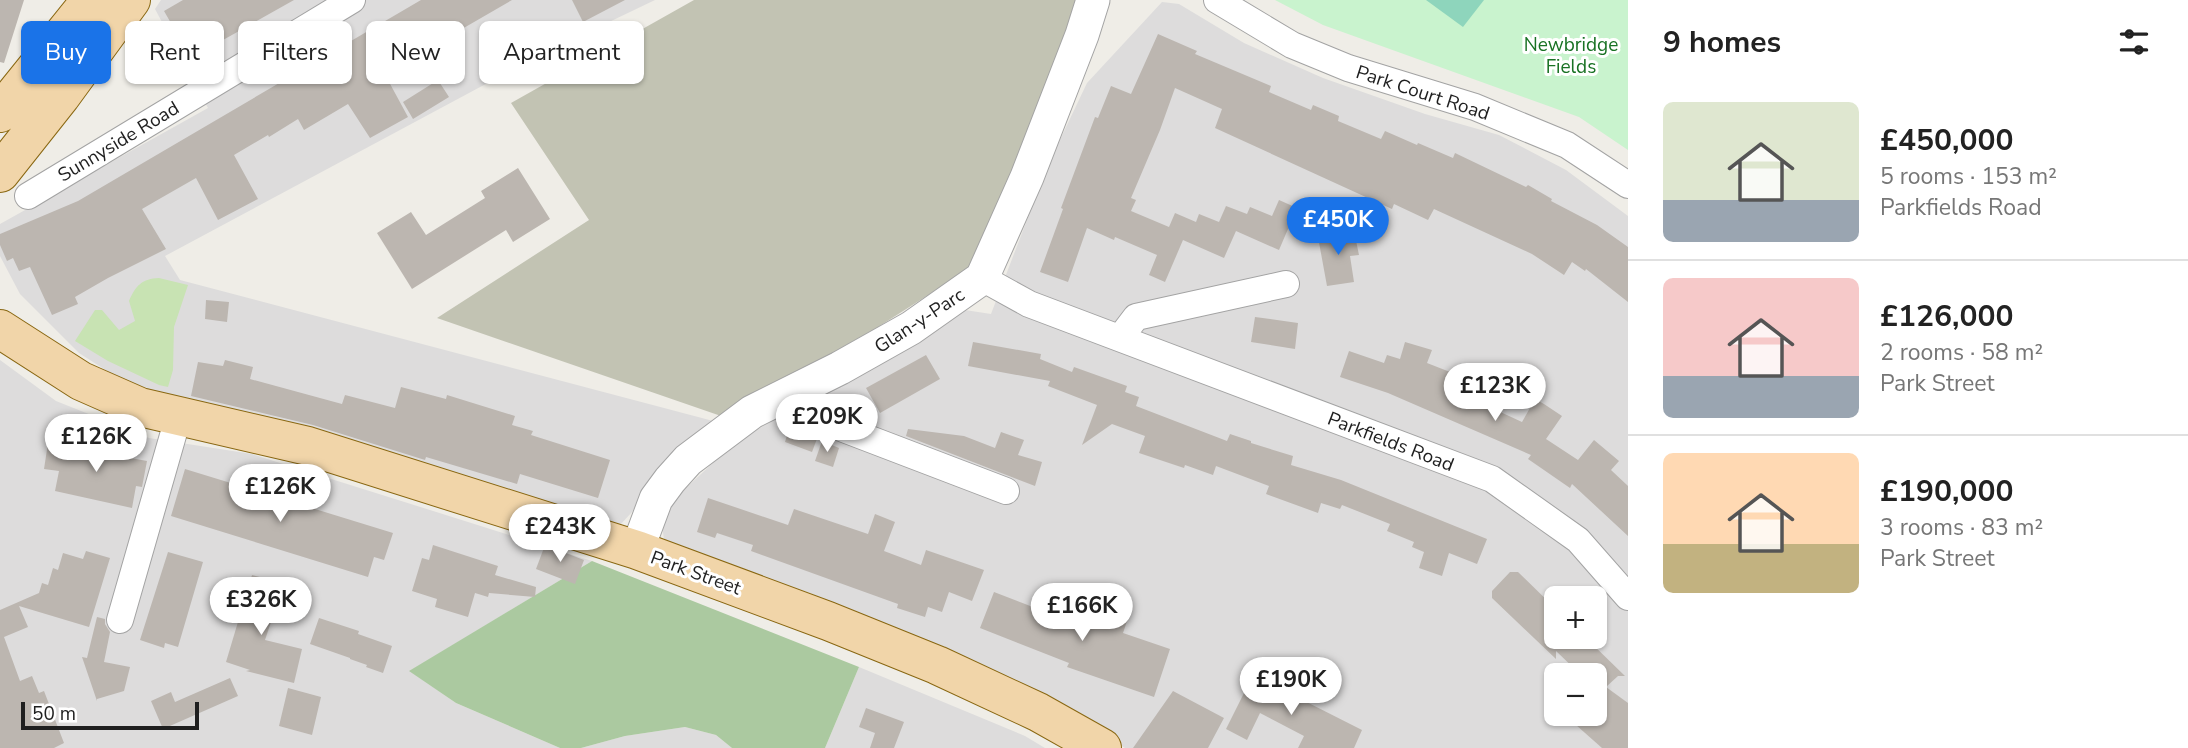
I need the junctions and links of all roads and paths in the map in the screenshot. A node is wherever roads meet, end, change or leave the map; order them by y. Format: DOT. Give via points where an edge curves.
graph roads {
  1 [pos="91,0"];
  2 [pos="131,0"];
  3 [pos="352,0"];
  4 [pos="1093,0"];
  5 [pos="1217,0"];
  6 [pos="5,103"];
  7 [pos="14,184"];
  8 [pos="1628,185"];
  9 [pos="982,278"];
  10 [pos="1286,284"];
  11 [pos="2,327"];
  12 [pos="1120,338"];
  13 [pos="773,402"];
  14 [pos="178,418"];
  15 [pos="1006,491"];
  16 [pos="637,550"];
  17 [pos="1628,597"];
  18 [pos="120,620"];
  19 [pos="1102,748"];
  1 -- 6 [label="main road"];
  2 -- 7 [label="main road" via="61,96"];
  3 -- 7 [label="street, Sunnyside Road"];
  4 -- 9 [label="street, Glan-y-Parc" via="1027,177"];
  5 -- 8 [label="street, Park Court Road" via="1303,50 1475,107 1567,145"];
  9 -- 12 [label="street, Parkfields Road" via="1029,304"];
  9 -- 13 [label="street, Glan-y-Parc" via="911,328"];
  10 -- 12 [label="street" via="1136,317"];
  11 -- 14 [label="main road, Park Street" via="81,382"];
  12 -- 17 [label="street, Parkfields Road" via="1492,480 1578,540"];
  13 -- 15 [label="street"];
  13 -- 16 [label="street, Glan-y-Parc" via="752,412 688,460 656,499"];
  14 -- 16 [label="main road, Park Street" via="308,446"];
  14 -- 18 [label="street"];
  16 -- 19 [label="main road, Park Street" via="937,665"];
}
